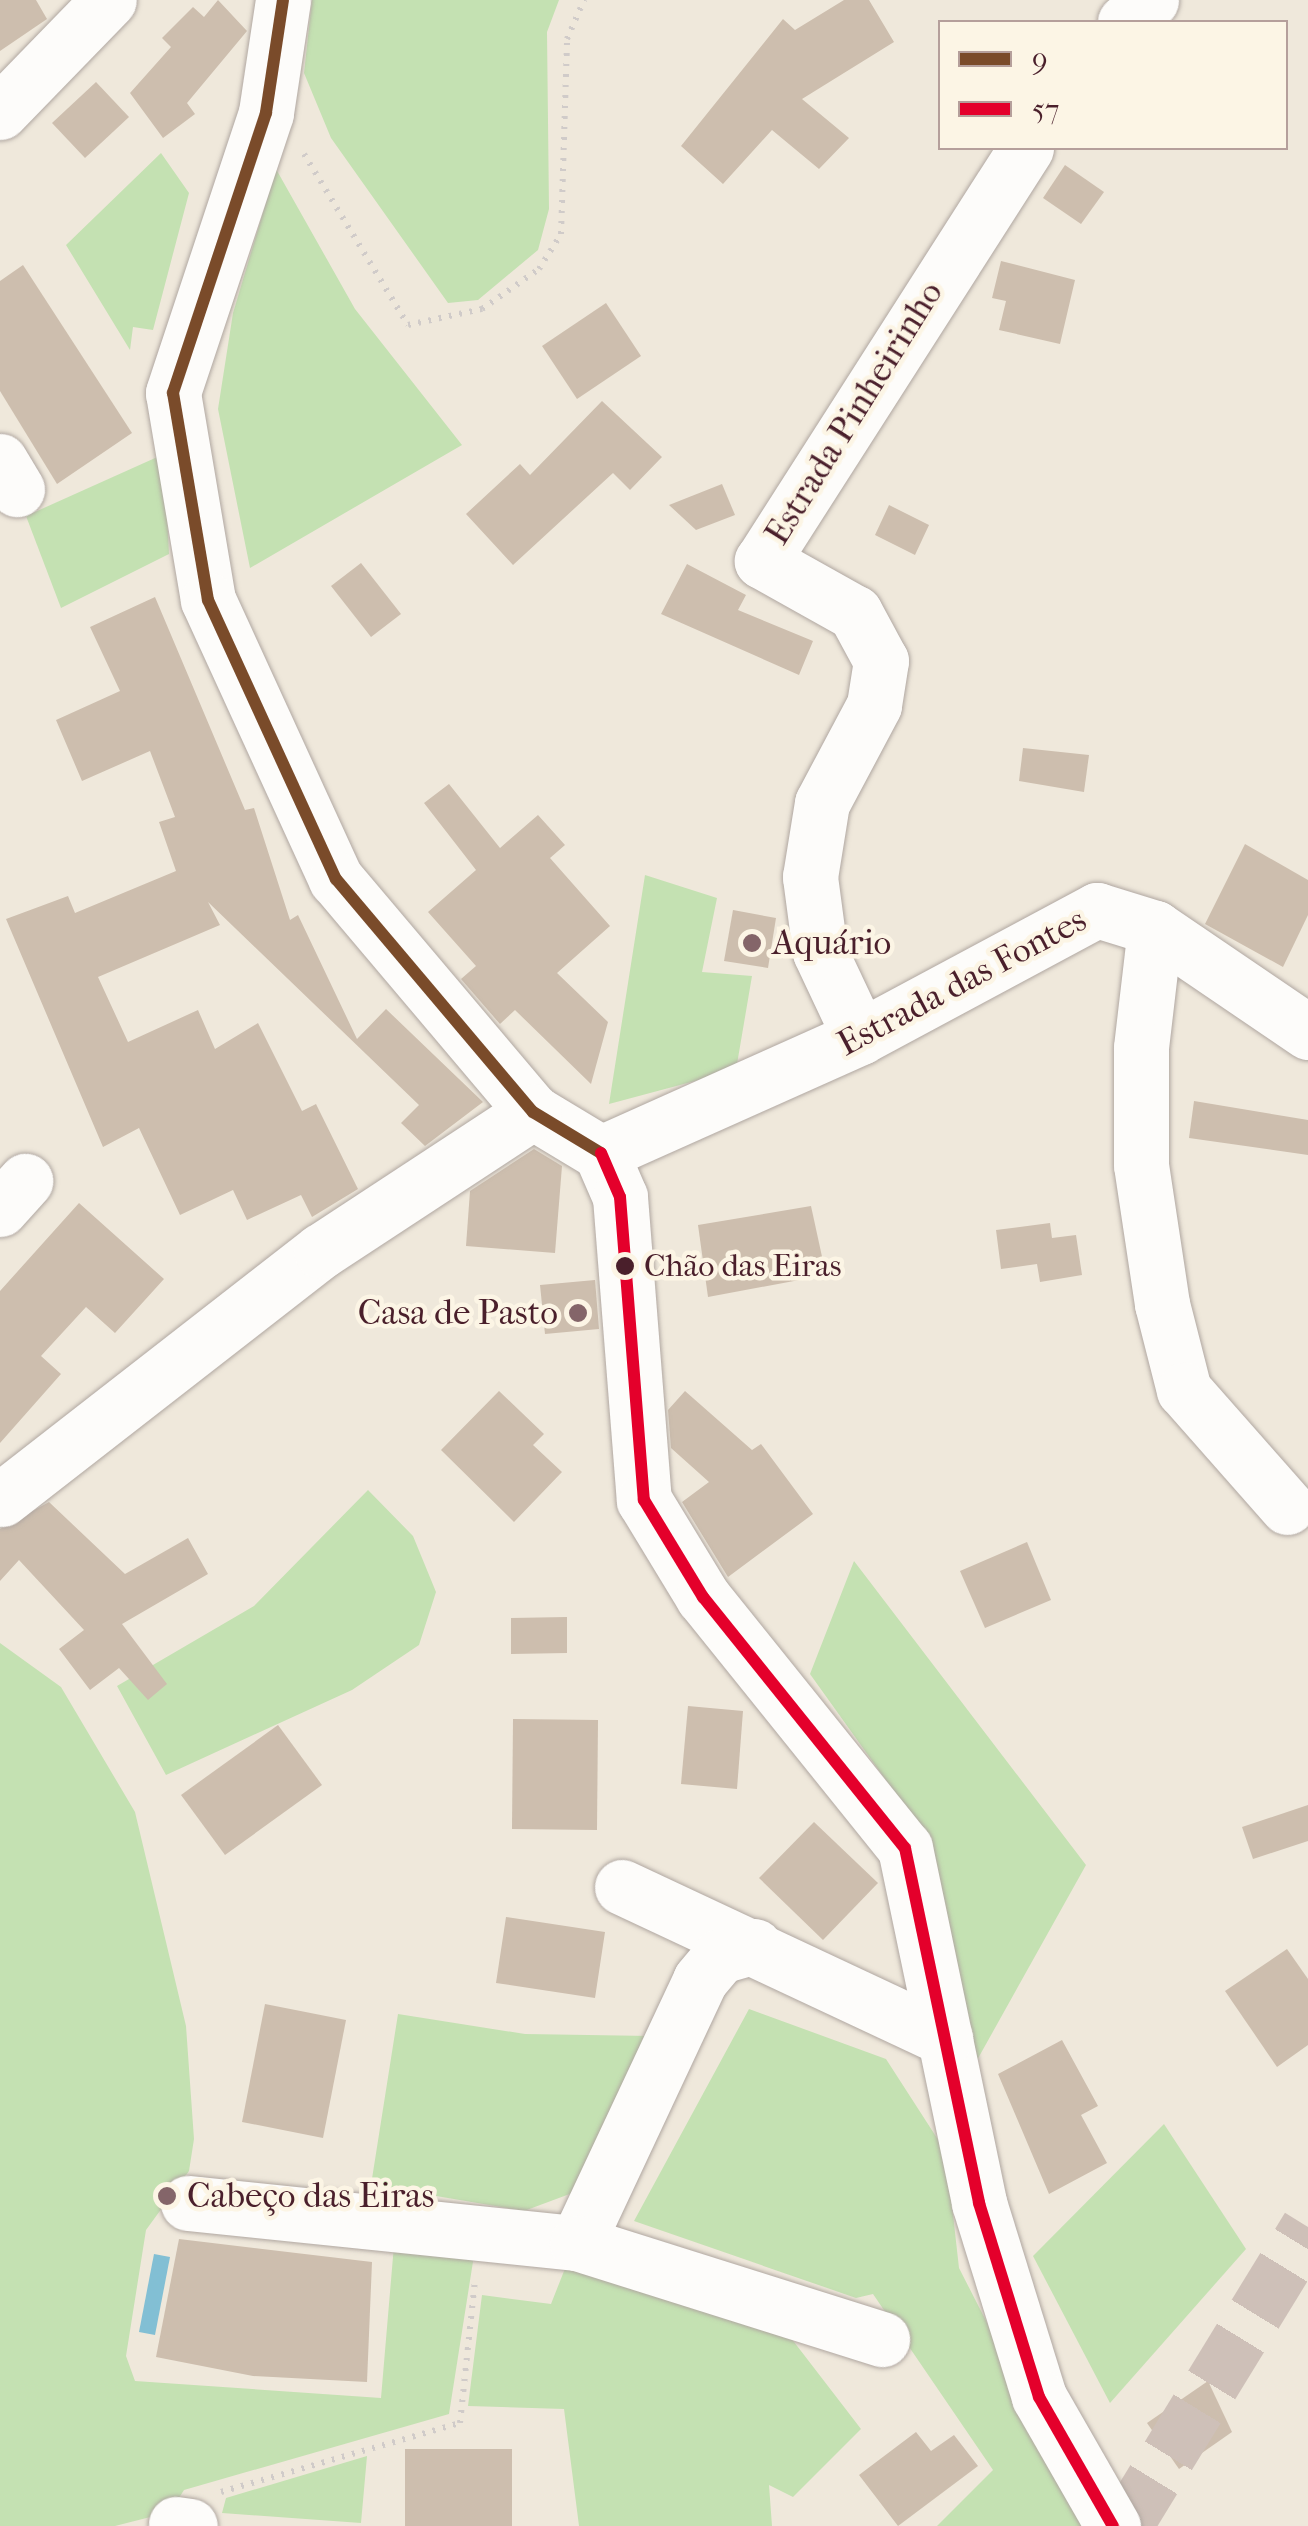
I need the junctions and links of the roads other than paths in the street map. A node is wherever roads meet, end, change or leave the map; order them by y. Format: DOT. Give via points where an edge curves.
graph roads {
  1 [pos="109,0"];
  2 [pos="283,0"];
  3 [pos="0,112"];
  4 [pos="1025,150"];
  5 [pos="1155,928"];
  6 [pos="1308,1032"];
  7 [pos="860,1038"];
  8 [pos="532,1112"];
  9 [pos="601,1153"];
  10 [pos="2,1500"];
  11 [pos="1287,1507"];
  12 [pos="622,1887"];
  13 [pos="754,1946"];
  14 [pos="945,2038"];
  15 [pos="188,2203"];
  16 [pos="577,2244"];
  17 [pos="882,2339"];
  18 [pos="1113,2526"];
  1 -- 3 [label="street"];
  2 -- 8 [label="street" via="266,113 173,393 208,600 336,879"];
  4 -- 7 [label="street, Estrada Pinheirinho" via="762,561 854,613 881,662 874,705 822,803 810,877 820,952"];
  5 -- 6 [label="street, Estrada das Fontes"];
  5 -- 7 [label="street, Estrada das Fontes" via="1098,910"];
  5 -- 11 [label="street" via="1141,1048 1141,1165 1162,1304 1184,1390"];
  7 -- 9 [label="street, Estrada das Fontes"];
  8 -- 9 [label="street"];
  8 -- 10 [label="street" via="321,1250"];
  9 -- 14 [label="street" via="620,1197 644,1500 704,1597 905,1848"];
  12 -- 13 [label="street"];
  13 -- 14 [label="street"];
  13 -- 16 [label="street" via="720,1956 700,1980"];
  14 -- 18 [label="street" via="979,2203 1039,2397"];
  15 -- 16 [label="street"];
  16 -- 17 [label="street"];
}
